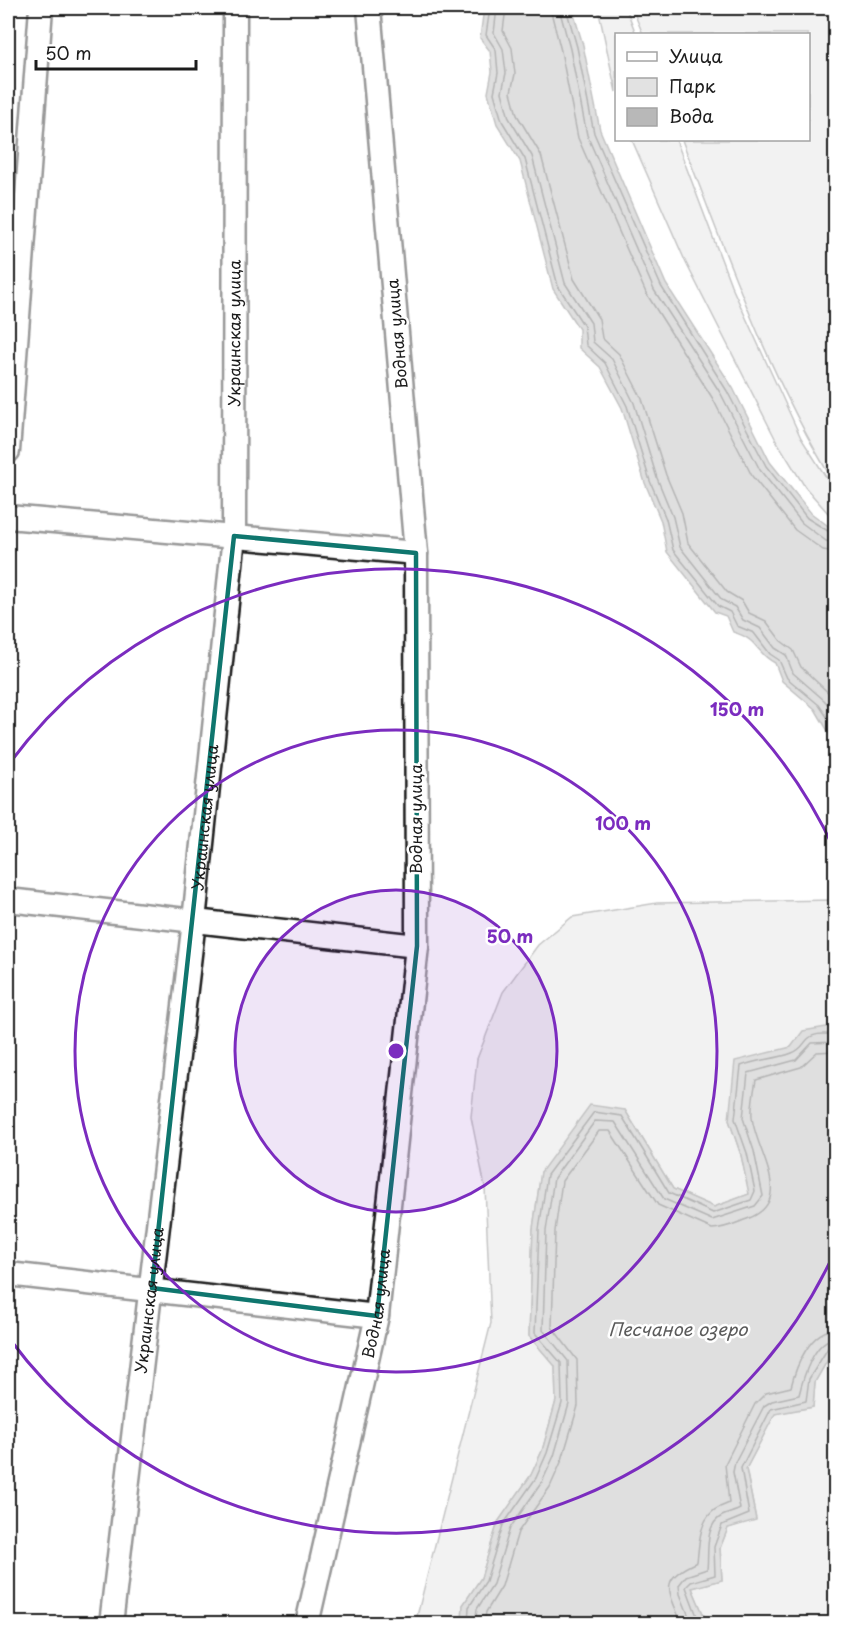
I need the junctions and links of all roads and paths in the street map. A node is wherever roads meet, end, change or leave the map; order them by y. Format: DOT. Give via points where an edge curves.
graph roads {
  1 [pos="41,8"];
  2 [pos="234,8"];
  3 [pos="369,8"];
  4 [pos="8,451"];
  5 [pos="8,517"];
  6 [pos="234,536"];
  7 [pos="416,553"];
  8 [pos="8,900"];
  9 [pos="194,921"];
  10 [pos="417,946"];
  11 [pos="8,1274"];
  12 [pos="152,1288"];
  13 [pos="377,1316"];
  14 [pos="111,1623"];
  15 [pos="307,1623"];
  1 -- 4 [label="street"];
  2 -- 6 [label="street, Украинская улица"];
  3 -- 7 [label="street, Водная улица"];
  5 -- 6 [label="street"];
  6 -- 7 [label="street"];
  6 -- 9 [label="street, Украинская улица"];
  7 -- 10 [label="street, Водная улица"];
  8 -- 9 [label="street"];
  9 -- 10 [label="street"];
  9 -- 12 [label="street, Украинская улица"];
  10 -- 13 [label="street, Водная улица"];
  11 -- 12 [label="street"];
  12 -- 13 [label="street"];
  12 -- 14 [label="street, Украинская улица"];
  13 -- 15 [label="street, Водная улица"];
}
